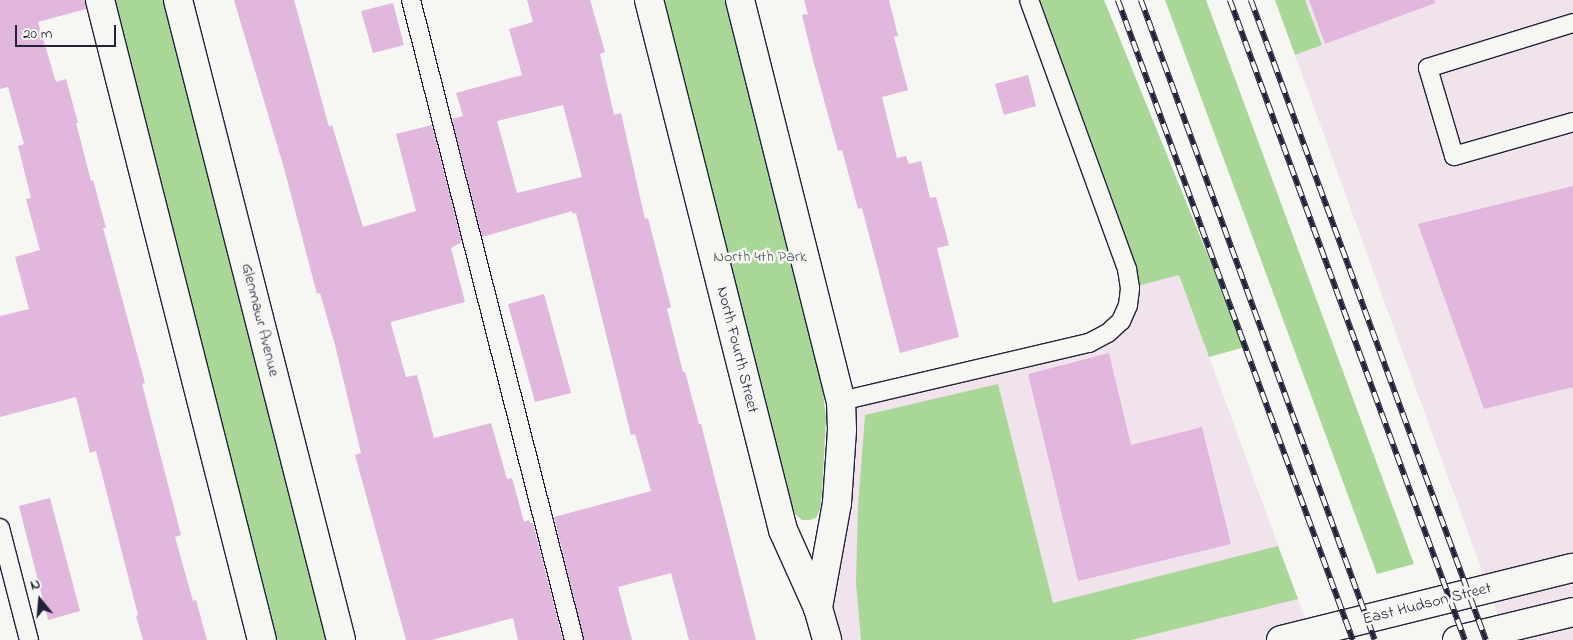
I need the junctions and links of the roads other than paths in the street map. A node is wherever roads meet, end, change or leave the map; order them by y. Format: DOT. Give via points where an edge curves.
graph roads {
  1 [pos="100,0"];
  2 [pos="178,0"];
  3 [pos="411,0"];
  4 [pos="649,0"];
  5 [pos="740,0"];
  6 [pos="1029,0"];
  7 [pos="1573,22"];
  8 [pos="1573,122"];
  9 [pos="841,401"];
  10 [pos="0,528"];
  11 [pos="1573,568"];
  12 [pos="818,608"];
  13 [pos="1573,612"];
  14 [pos="28,640"];
  15 [pos="262,640"];
  16 [pos="341,640"];
  17 [pos="574,640"];
  18 [pos="826,640"];
  19 [pos="1281,640"];
  20 [pos="1458,640"];
  1 -- 15 [label="street"];
  2 -- 16 [label="street, Glenmawr Avenue"];
  3 -- 17 [label="lane"];
  4 -- 12 [label="street, North Fourth Street" via="783,530"];
  5 -- 9 [label="street, North Fourth Street"];
  6 -- 9 [label="lane" via="1127,269 1128,306 1108,333 1089,343"];
  7 -- 8 [label="lane" via="1428,68 1454,156"];
  9 -- 12 [label="street, North Fourth Street" via="837,503"];
  10 -- 14 [label="lane"];
  11 -- 19 [label="street, East Hudson Street"];
  12 -- 18 [label="street, North Fourth Street"];
  13 -- 20 [label="street"];
}
